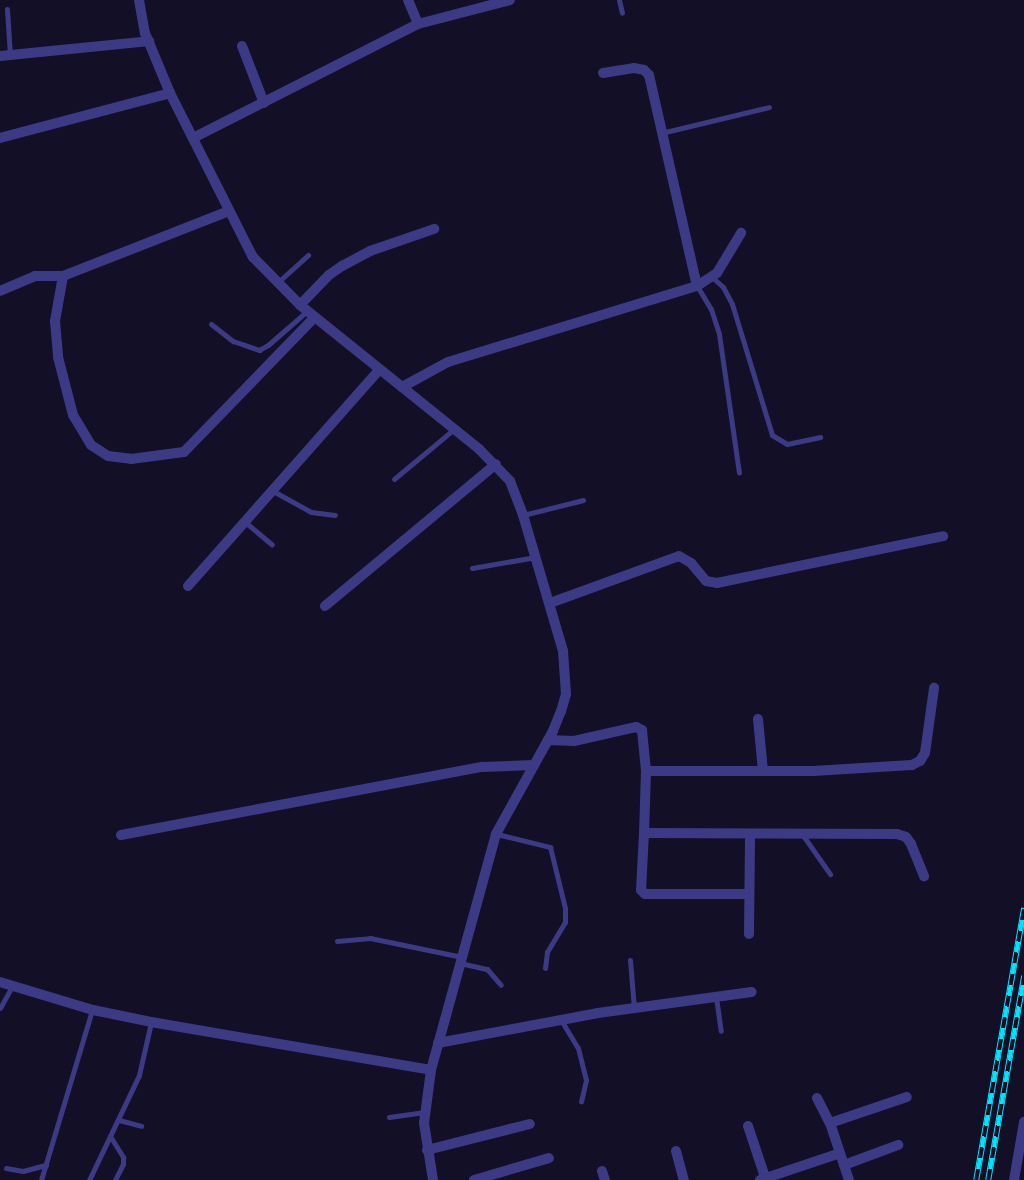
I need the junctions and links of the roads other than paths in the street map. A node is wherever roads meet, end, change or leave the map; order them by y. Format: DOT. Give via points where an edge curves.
graph roads {
  1 [pos="140,0"];
  2 [pos="408,0"];
  3 [pos="510,0"];
  4 [pos="619,0"];
  5 [pos="7,9"];
  6 [pos="622,13"];
  7 [pos="418,24"];
  8 [pos="149,41"];
  9 [pos="242,46"];
  10 [pos="5,55"];
  11 [pos="604,73"];
  12 [pos="170,93"];
  13 [pos="264,103"];
  14 [pos="770,107"];
  15 [pos="661,133"];
  16 [pos="0,138"];
  17 [pos="193,138"];
  18 [pos="229,211"];
  19 [pos="434,229"];
  20 [pos="741,233"];
  21 [pos="308,255"];
  22 [pos="63,276"];
  23 [pos="712,277"];
  24 [pos="277,284"];
  25 [pos="697,286"];
  26 [pos="0,291"];
  27 [pos="307,311"];
  28 [pos="211,324"];
  29 [pos="379,370"];
  30 [pos="402,387"];
  31 [pos="454,429"];
  32 [pos="820,437"];
  33 [pos="496,464"];
  34 [pos="739,473"];
  35 [pos="394,480"];
  36 [pos="273,490"];
  37 [pos="582,500"];
  38 [pos="335,515"];
  39 [pos="523,515"];
  40 [pos="245,522"];
  41 [pos="943,536"];
  42 [pos="272,545"];
  43 [pos="536,557"];
  44 [pos="472,568"];
  45 [pos="188,586"];
  46 [pos="550,603"];
  47 [pos="325,606"];
  48 [pos="934,688"];
  49 [pos="758,719"];
  50 [pos="548,740"];
  51 [pos="534,764"];
  52 [pos="646,771"];
  53 [pos="763,771"];
  54 [pos="644,833"];
  55 [pos="496,834"];
  56 [pos="750,834"];
  57 [pos="802,834"];
  58 [pos="121,835"];
  59 [pos="830,874"];
  60 [pos="924,877"];
  61 [pos="749,894"];
  62 [pos="749,934"];
  63 [pos="336,941"];
  64 [pos="461,960"];
  65 [pos="630,960"];
  66 [pos="545,968"];
  67 [pos="0,982"];
  68 [pos="501,985"];
  69 [pos="12,986"];
  70 [pos="752,992"];
  71 [pos="716,997"];
  72 [pos="0,1008"];
  73 [pos="634,1008"];
  74 [pos="93,1010"];
  75 [pos="561,1020"];
  76 [pos="151,1022"];
  77 [pos="721,1031"];
  78 [pos="438,1043"];
  79 [pos="431,1070"];
  80 [pos="907,1097"];
  81 [pos="817,1098"];
  82 [pos="582,1102"];
  83 [pos="425,1112"];
  84 [pos="389,1117"];
  85 [pos="119,1120"];
  86 [pos="1024,1122"];
  87 [pos="530,1124"];
  88 [pos="830,1124"];
  89 [pos="141,1126"];
  90 [pos="748,1126"];
  91 [pos="110,1136"];
  92 [pos="898,1145"];
  93 [pos="427,1150"];
  94 [pos="676,1151"];
  95 [pos="840,1153"];
  96 [pos="549,1158"];
  97 [pos="844,1164"];
  98 [pos="46,1165"];
  99 [pos="6,1168"];
  100 [pos="764,1179"];
  101 [pos="42,1180"];
  102 [pos="89,1180"];
  103 [pos="115,1180"];
  104 [pos="433,1180"];
  105 [pos="474,1180"];
  106 [pos="684,1180"];
  107 [pos="849,1180"];
  108 [pos="1014,1180"];
  1 -- 8 [label="street"];
  2 -- 7 [label="street"];
  3 -- 7 [label="street"];
  4 -- 6 [label="lane"];
  5 -- 10 [label="lane"];
  7 -- 13 [label="street"];
  8 -- 10 [label="street"];
  8 -- 12 [label="street"];
  9 -- 13 [label="street"];
  11 -- 15 [label="street" via="634,68 644,70 649,76"];
  12 -- 16 [label="street"];
  12 -- 17 [label="street"];
  13 -- 17 [label="street"];
  14 -- 15 [label="lane"];
  15 -- 25 [label="street"];
  17 -- 18 [label="street"];
  18 -- 22 [label="street"];
  18 -- 24 [label="street" via="252,257"];
  19 -- 27 [label="street" via="370,251 329,275"];
  20 -- 23 [label="street"];
  21 -- 24 [label="lane"];
  22 -- 26 [label="street" via="35,276"];
  22 -- 27 [label="street" via="56,334 65,392 73,415 91,445 108,456 131,459 184,452"];
  23 -- 25 [label="street"];
  23 -- 32 [label="lane" via="723,287 732,304 772,435 786,444"];
  24 -- 27 [label="street"];
  25 -- 30 [label="street" via="448,362"];
  25 -- 34 [label="lane" via="711,309 719,334"];
  27 -- 28 [label="lane" via="268,346 258,350 233,341"];
  27 -- 29 [label="street"];
  29 -- 30 [label="street"];
  29 -- 36 [label="street"];
  30 -- 31 [label="street"];
  31 -- 33 [label="street"];
  31 -- 35 [label="lane"];
  33 -- 39 [label="street" via="510,481"];
  33 -- 47 [label="street"];
  36 -- 38 [label="lane" via="311,512"];
  36 -- 40 [label="street"];
  37 -- 39 [label="lane"];
  39 -- 43 [label="street"];
  40 -- 42 [label="lane"];
  40 -- 45 [label="street"];
  41 -- 46 [label="street" via="717,583 706,581 691,562 679,556"];
  43 -- 44 [label="lane"];
  43 -- 46 [label="street"];
  46 -- 50 [label="street" via="566,672 566,694"];
  48 -- 53 [label="street" via="925,753 912,765"];
  49 -- 53 [label="street"];
  50 -- 51 [label="street"];
  50 -- 52 [label="street" via="574,741 636,727 642,730 645,738"];
  51 -- 55 [label="street"];
  51 -- 58 [label="street" via="482,767"];
  52 -- 53 [label="street"];
  52 -- 54 [label="street"];
  54 -- 56 [label="street"];
  54 -- 61 [label="street" via="641,890 645,894"];
  55 -- 64 [label="street"];
  55 -- 66 [label="lane" via="550,847 565,908 565,922 547,952"];
  56 -- 57 [label="street"];
  56 -- 61 [label="street"];
  57 -- 59 [label="lane"];
  57 -- 60 [label="street" via="906,837"];
  61 -- 62 [label="street"];
  63 -- 64 [label="lane" via="370,938"];
  64 -- 68 [label="lane" via="487,969"];
  64 -- 78 [label="street"];
  65 -- 73 [label="lane"];
  67 -- 69 [label="street"];
  69 -- 72 [label="lane"];
  69 -- 74 [label="street"];
  70 -- 71 [label="street"];
  71 -- 73 [label="street"];
  71 -- 77 [label="lane"];
  73 -- 75 [label="street"];
  74 -- 76 [label="street"];
  74 -- 98 [label="lane"];
  75 -- 78 [label="street"];
  75 -- 82 [label="lane" via="578,1048 586,1080"];
  76 -- 79 [label="street"];
  76 -- 85 [label="lane" via="139,1075"];
  78 -- 79 [label="street"];
  79 -- 83 [label="street"];
  80 -- 88 [label="street"];
  81 -- 88 [label="street"];
  83 -- 84 [label="lane"];
  83 -- 93 [label="street"];
  85 -- 89 [label="lane"];
  85 -- 91 [label="lane"];
  86 -- 108 [label="street"];
  87 -- 93 [label="street"];
  88 -- 95 [label="street"];
  90 -- 100 [label="street"];
  91 -- 102 [label="lane"];
  91 -- 103 [label="lane" via="123,1157"];
  92 -- 97 [label="street"];
  93 -- 104 [label="street"];
  94 -- 106 [label="street"];
  95 -- 97 [label="street"];
  95 -- 100 [label="street"];
  96 -- 105 [label="street"];
  97 -- 107 [label="street"];
  98 -- 99 [label="lane" via="23,1170"];
  98 -- 101 [label="lane"];
}
